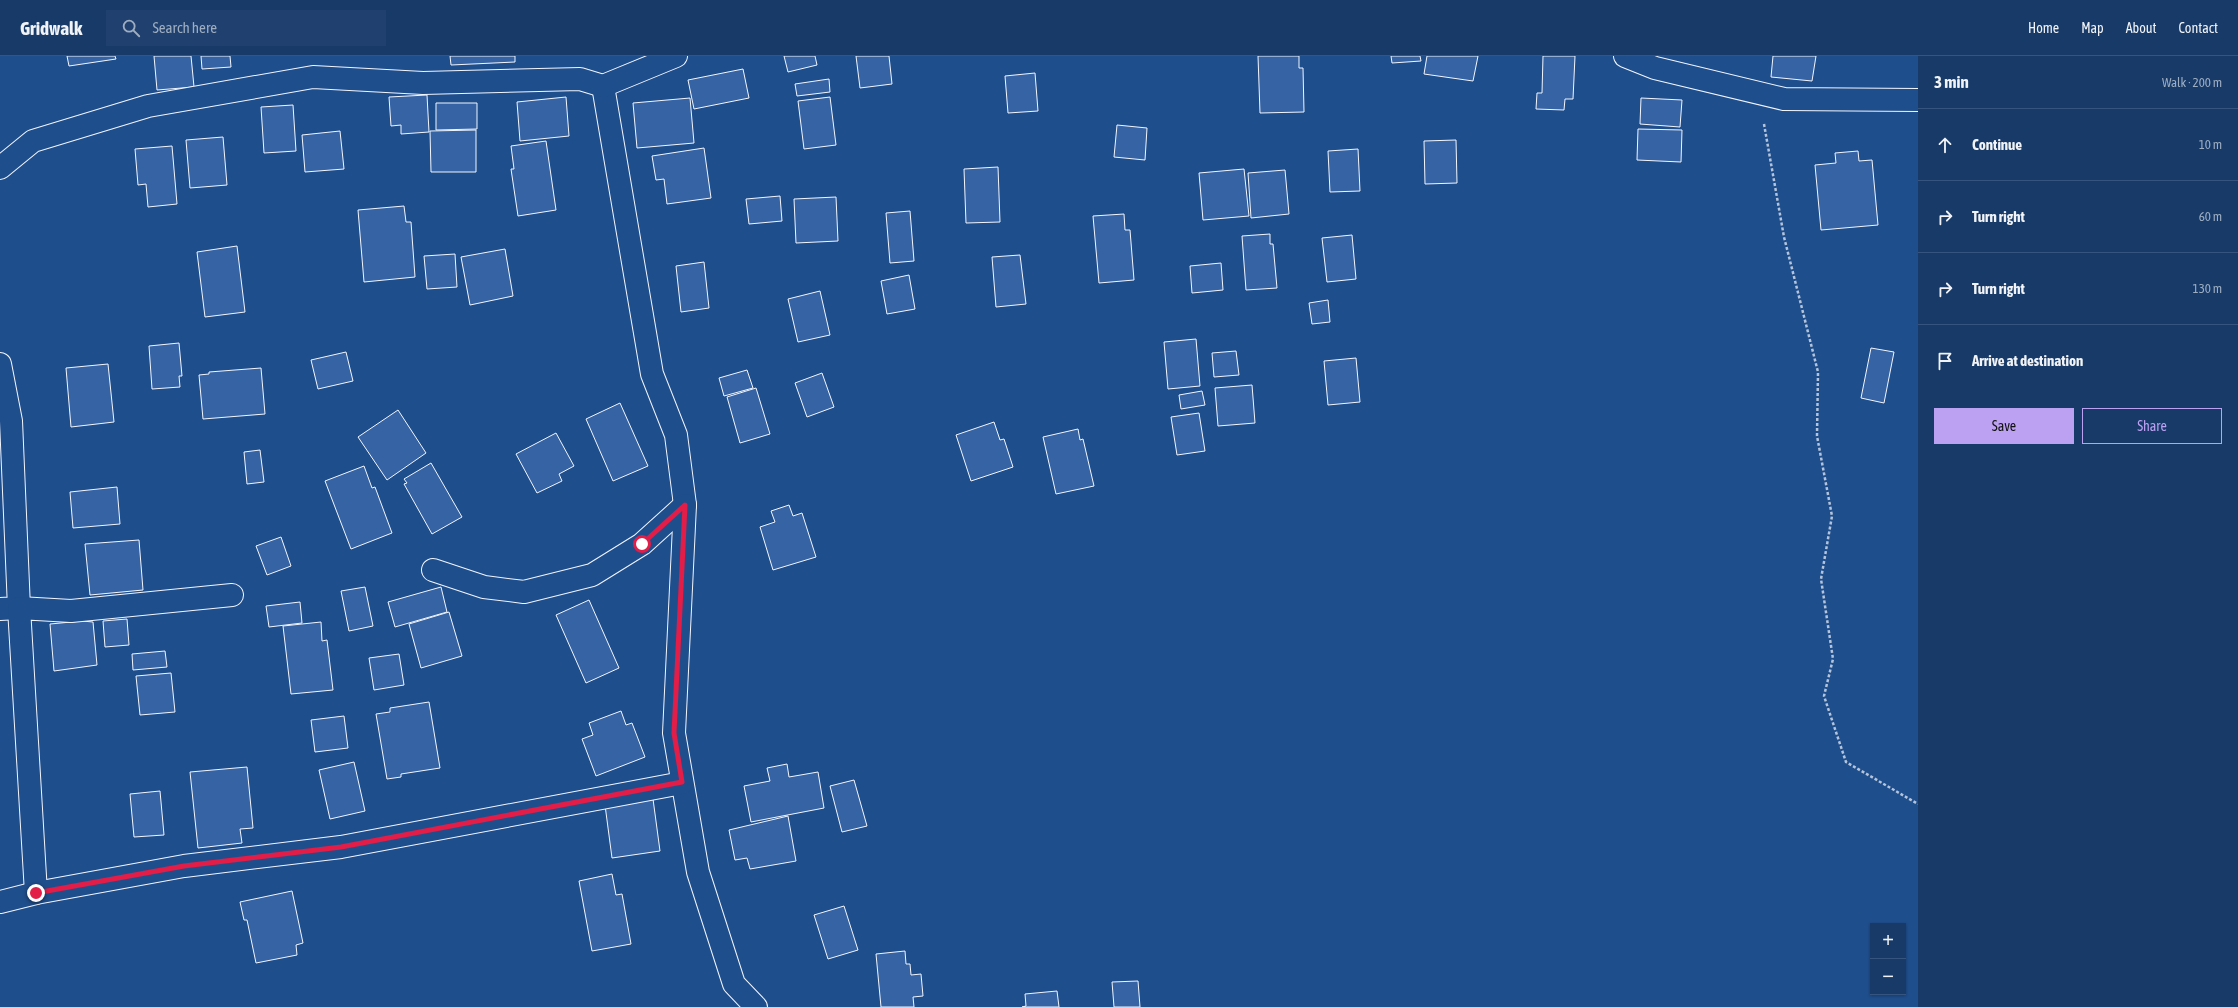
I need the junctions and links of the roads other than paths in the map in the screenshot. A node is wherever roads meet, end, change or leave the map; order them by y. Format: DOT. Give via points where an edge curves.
graph roads {
  1 [pos="676,56"];
  2 [pos="1625,56"];
  3 [pos="603,86"];
  4 [pos="1918,100"];
  5 [pos="0,168"];
  6 [pos="0,364"];
  7 [pos="685,505"];
  8 [pos="433,570"];
  9 [pos="232,595"];
  10 [pos="9,608"];
  11 [pos="682,782"];
  12 [pos="36,893"];
  13 [pos="0,902"];
  14 [pos="756,1007"];
  1 -- 3 [label="street"];
  2 -- 4 [label="street" via="1655,68 1784,98"];
  3 -- 5 [label="street" via="580,79 424,83 313,77 148,106 33,141"];
  3 -- 7 [label="street" via="652,374 676,435"];
  6 -- 10 [label="street" via="11,421"];
  7 -- 8 [label="street" via="642,544 592,575 524,592 484,587"];
  7 -- 11 [label="street" via="674,733"];
  9 -- 10 [label="street" via="71,611"];
  10 -- 12 [label="street"];
  11 -- 12 [label="street" via="341,847 184,866"];
  11 -- 14 [label="street" via="698,872 714,924 734,984"];
  12 -- 13 [label="street"];
}
